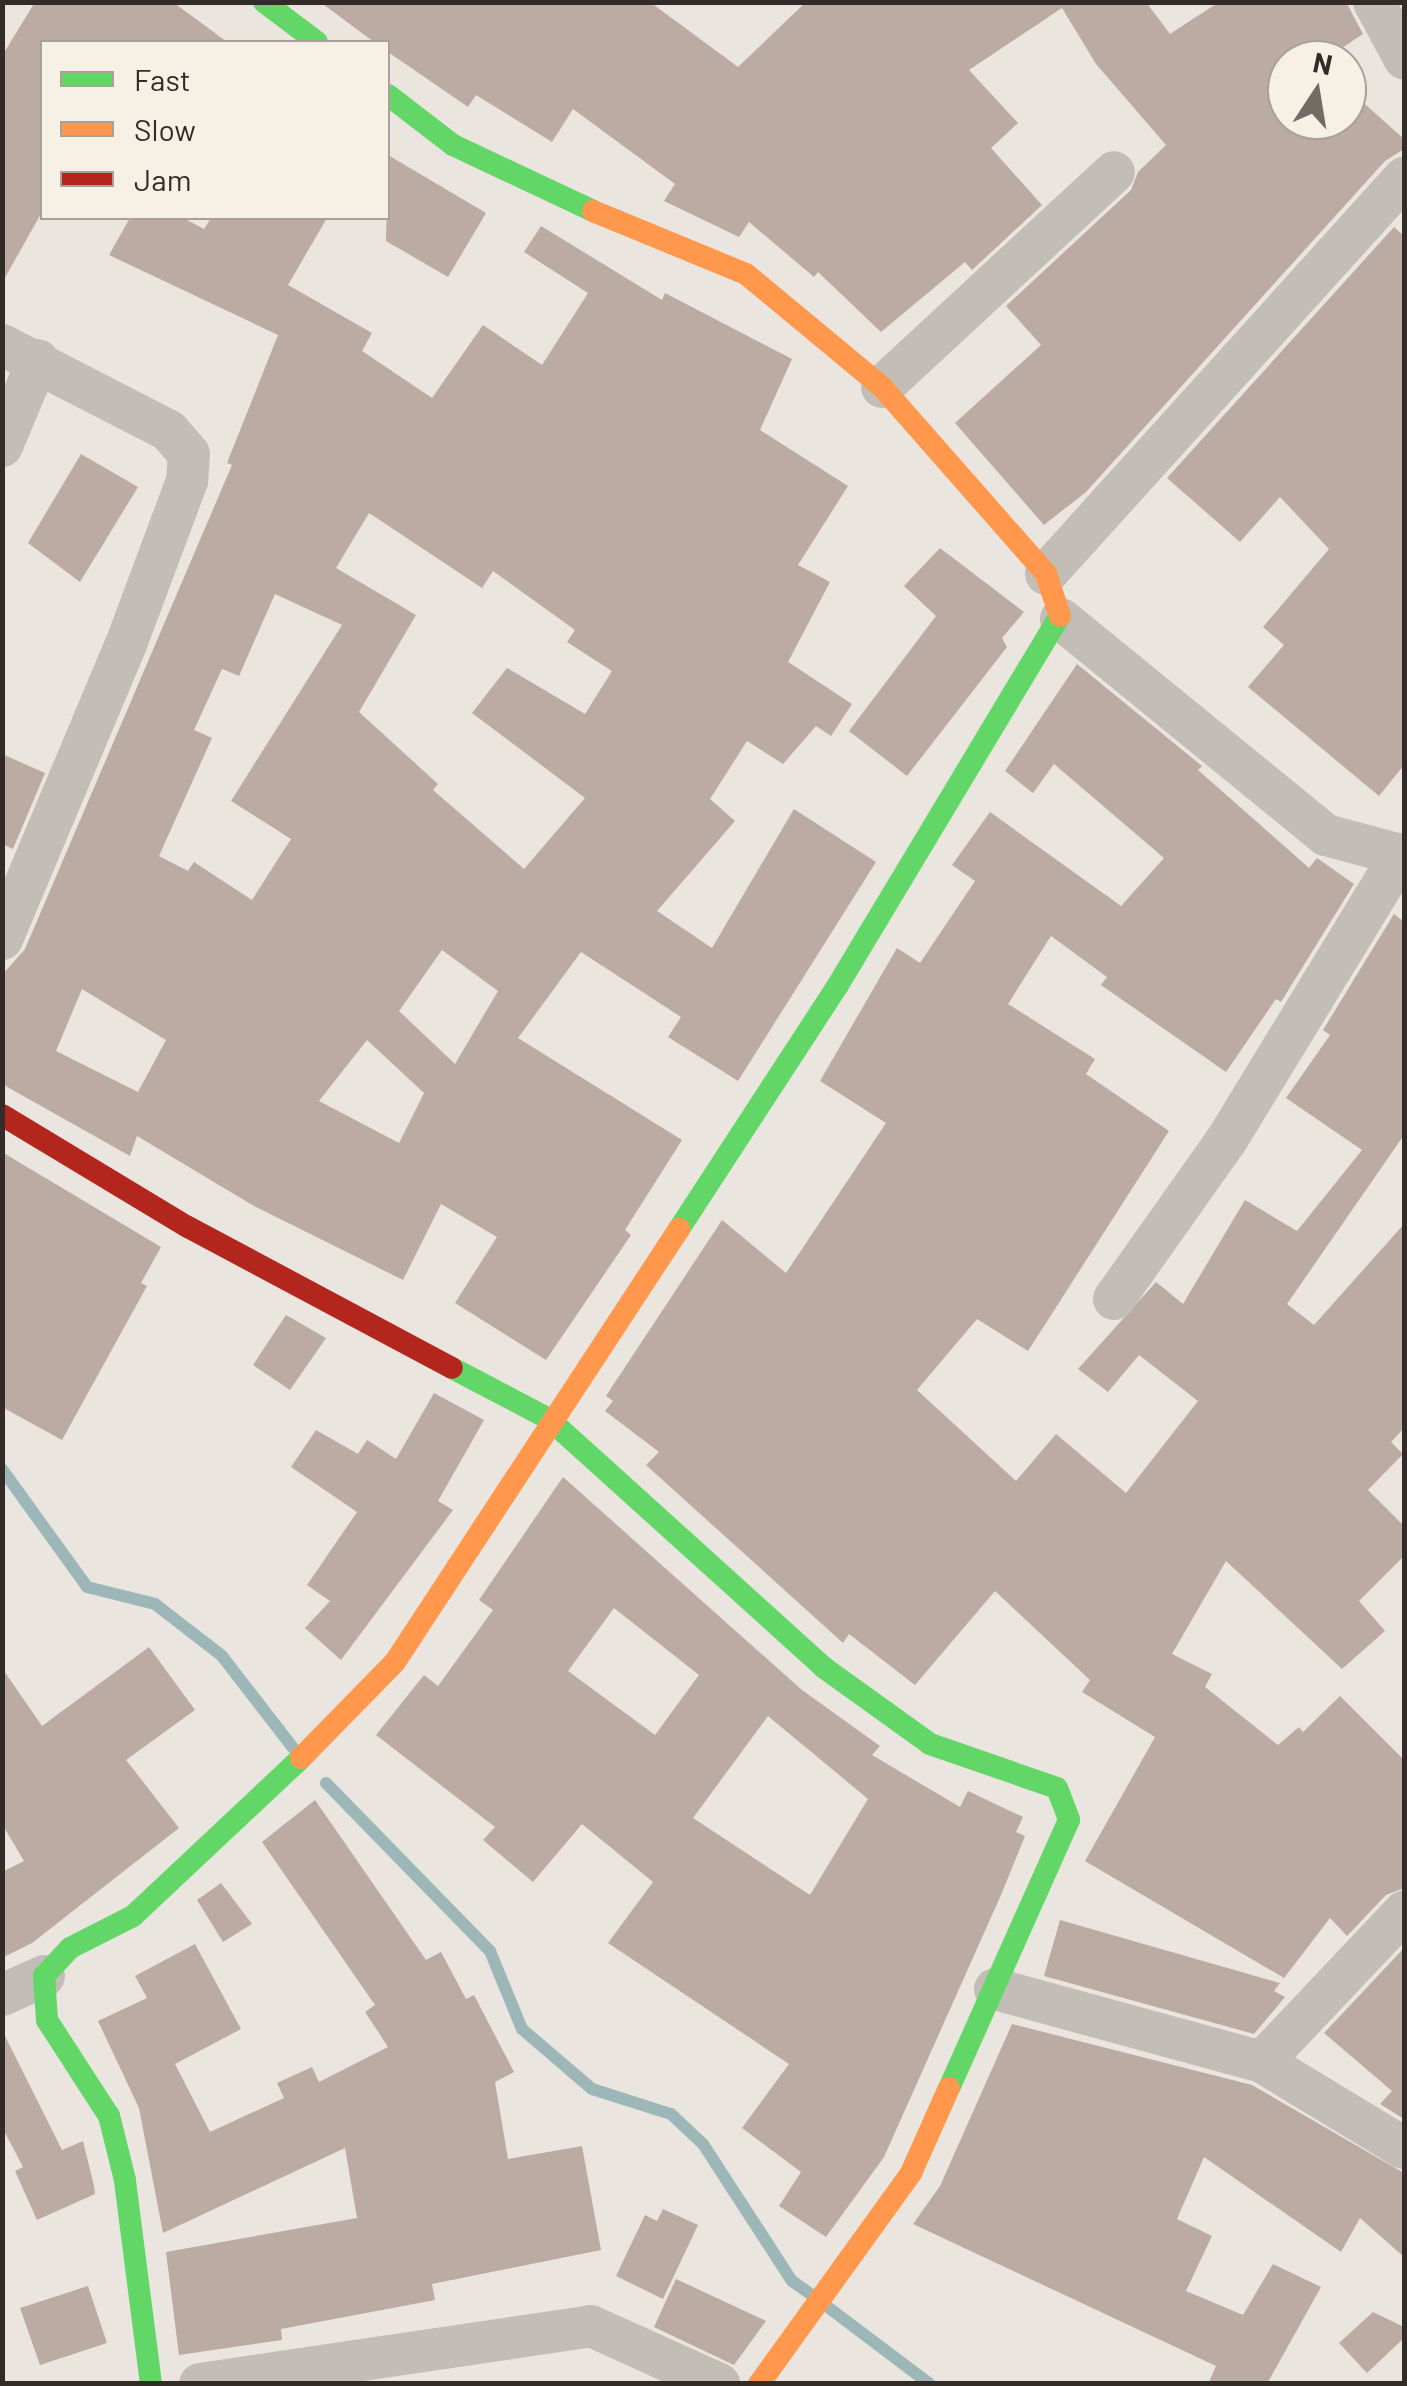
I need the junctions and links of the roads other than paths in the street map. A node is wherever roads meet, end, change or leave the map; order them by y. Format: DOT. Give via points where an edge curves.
graph roads {
  1 [pos="264,2"];
  2 [pos="1374,2"];
  3 [pos="314,40"];
  4 [pos="1404,58"];
  5 [pos="390,98"];
  6 [pos="1114,172"];
  7 [pos="1404,178"];
  8 [pos="20,352"];
  9 [pos="882,386"];
  10 [pos="2,446"];
  11 [pos="1046,574"];
  12 [pos="1061,619"];
  13 [pos="1403,855"];
  14 [pos="2,939"];
  15 [pos="2,1115"];
  16 [pos="1114,1299"];
  17 [pos="549,1420"];
  18 [pos="1404,1912"];
  19 [pos="44,1976"];
  20 [pos="995,1989"];
  21 [pos="2,1995"];
  22 [pos="1262,2062"];
  23 [pos="1404,2148"];
  24 [pos="151,2384"];
  25 [pos="200,2384"];
  26 [pos="720,2384"];
  27 [pos="759,2384"];
  1 -- 3 [label="street"];
  2 -- 4 [label="street"];
  5 -- 9 [label="street" via="453,145 517,180 746,274"];
  6 -- 9 [label="street"];
  7 -- 11 [label="street"];
  8 -- 10 [label="street"];
  8 -- 14 [label="street" via="169,430 189,454 187,482 132,626"];
  9 -- 11 [label="street"];
  11 -- 12 [label="street"];
  12 -- 13 [label="street" via="1326,835"];
  12 -- 17 [label="street" via="838,985"];
  13 -- 16 [label="street" via="1226,1141"];
  15 -- 17 [label="street" via="188,1227"];
  17 -- 19 [label="street" via="395,1662 242,1818 133,1916 70,1948"];
  17 -- 20 [label="street" via="824,1666 914,1733 1057,1788 1068,1820"];
  18 -- 22 [label="street"];
  19 -- 21 [label="street"];
  19 -- 24 [label="street" via="47,2020 109,2116 125,2180"];
  20 -- 22 [label="street"];
  20 -- 27 [label="street" via="911,2173"];
  22 -- 23 [label="street"];
  25 -- 26 [label="street" via="592,2326"];
}
